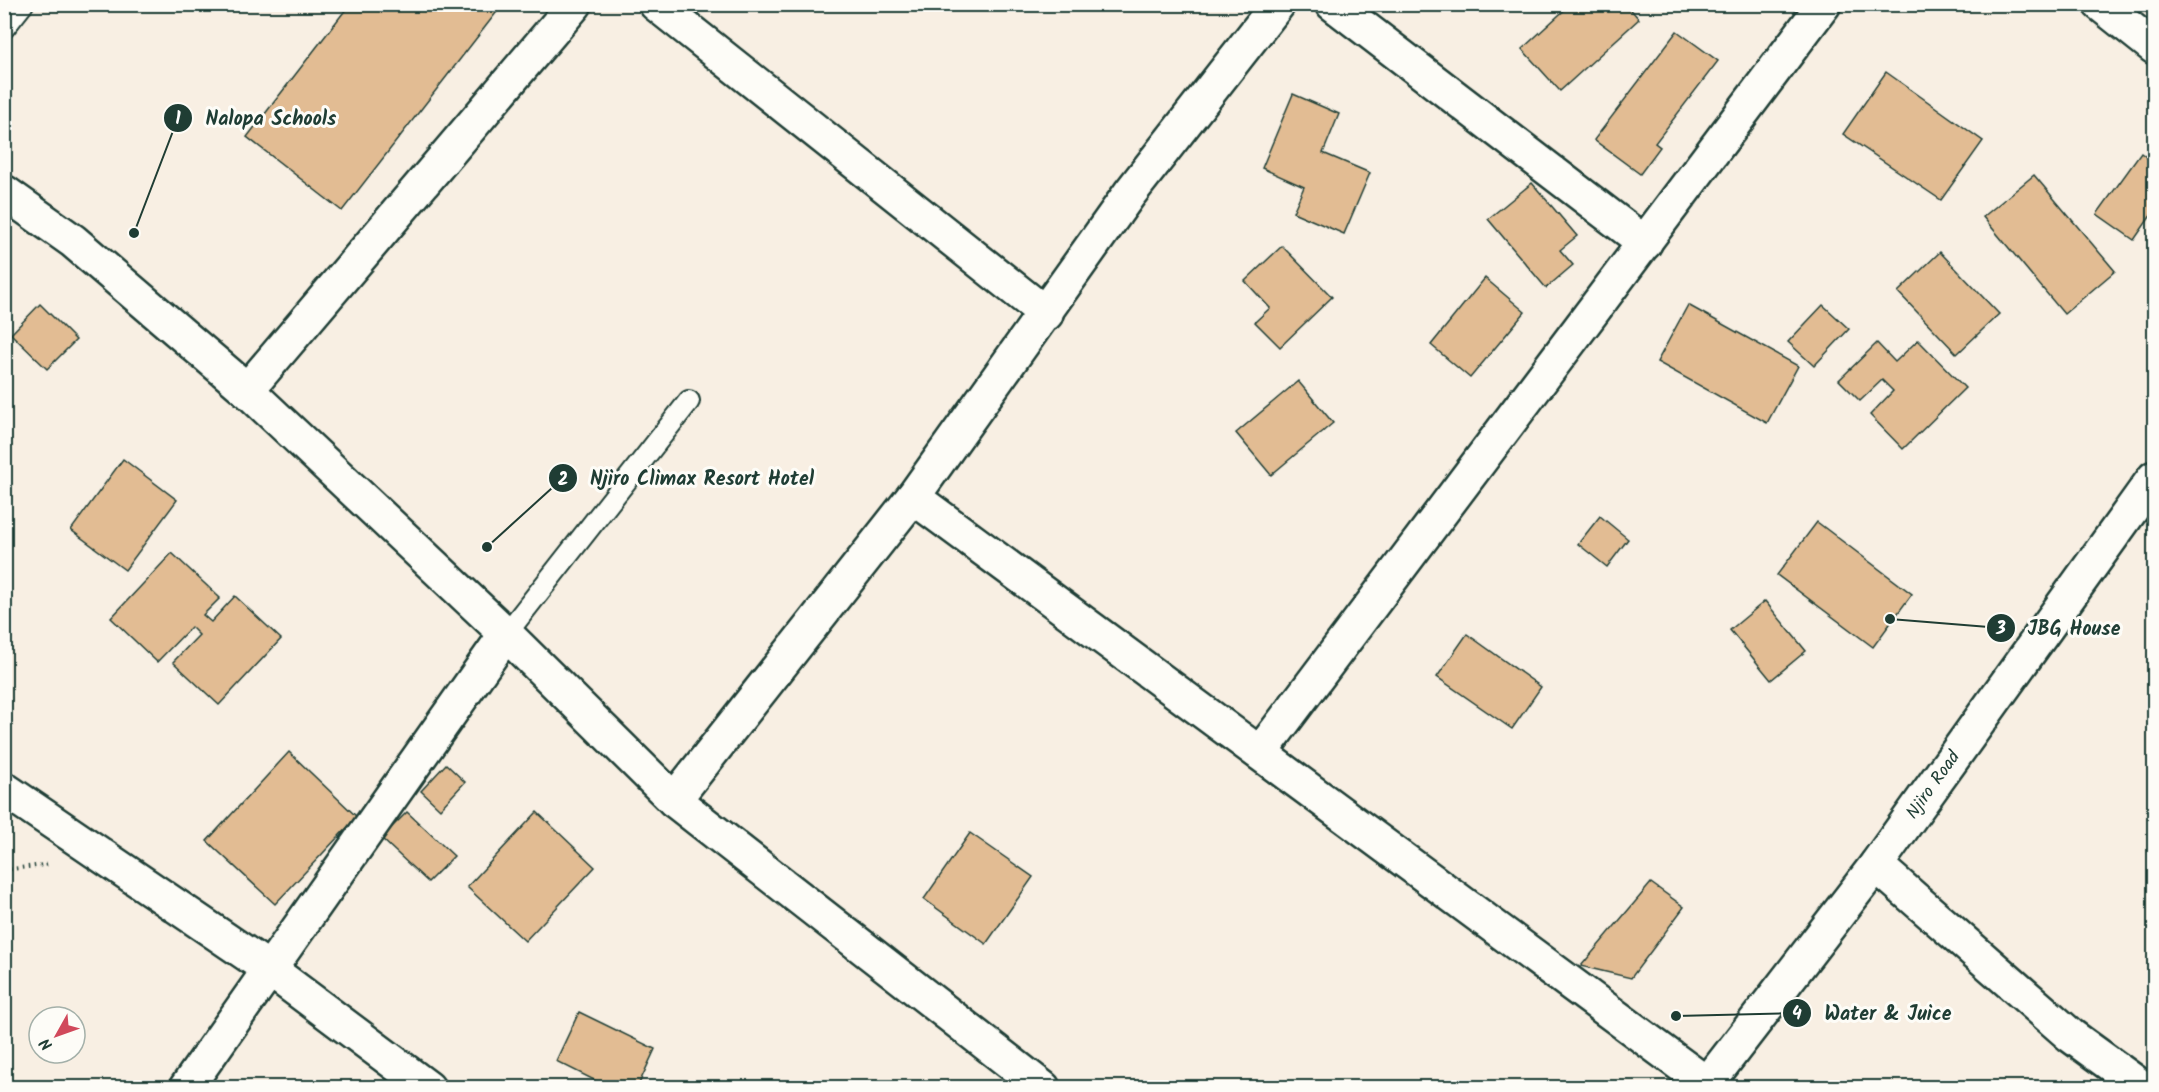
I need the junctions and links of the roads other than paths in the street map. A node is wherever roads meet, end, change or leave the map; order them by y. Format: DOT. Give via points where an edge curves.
graph roads {
  1 [pos="575,4"];
  2 [pos="656,4"];
  3 [pos="1278,4"];
  4 [pos="1333,4"];
  5 [pos="1824,4"];
  6 [pos="2100,4"];
  7 [pos="22,5"];
  8 [pos="4,28"];
  9 [pos="2154,47"];
  10 [pos="4,192"];
  11 [pos="1645,243"];
  12 [pos="1046,314"];
  13 [pos="247,390"];
  14 [pos="689,401"];
  15 [pos="2154,478"];
  16 [pos="914,497"];
  17 [pos="506,634"];
  18 [pos="1260,753"];
  19 [pos="4,789"];
  20 [pos="674,800"];
  21 [pos="1876,865"];
  22 [pos="269,969"];
  23 [pos="1706,1086"];
  24 [pos="186,1088"];
  25 [pos="428,1088"];
  26 [pos="1043,1088"];
  27 [pos="2143,1088"];
  1 -- 13 [label="street"];
  2 -- 12 [label="street"];
  3 -- 12 [label="street" via="1130,193"];
  4 -- 11 [label="street"];
  5 -- 11 [label="street"];
  6 -- 9 [label="street"];
  7 -- 8 [label="lane"];
  10 -- 13 [label="street" via="73,242"];
  11 -- 18 [label="street"];
  12 -- 16 [label="street"];
  13 -- 17 [label="street"];
  14 -- 17 [label="lane"];
  15 -- 21 [label="street, Njiro Road"];
  16 -- 18 [label="street"];
  16 -- 20 [label="street"];
  17 -- 20 [label="street"];
  17 -- 22 [label="street"];
  18 -- 23 [label="street"];
  19 -- 22 [label="street"];
  20 -- 26 [label="street"];
  21 -- 23 [label="street, Njiro Road"];
  21 -- 27 [label="street" via="2070,1035"];
  22 -- 24 [label="street"];
  22 -- 25 [label="street"];
}
